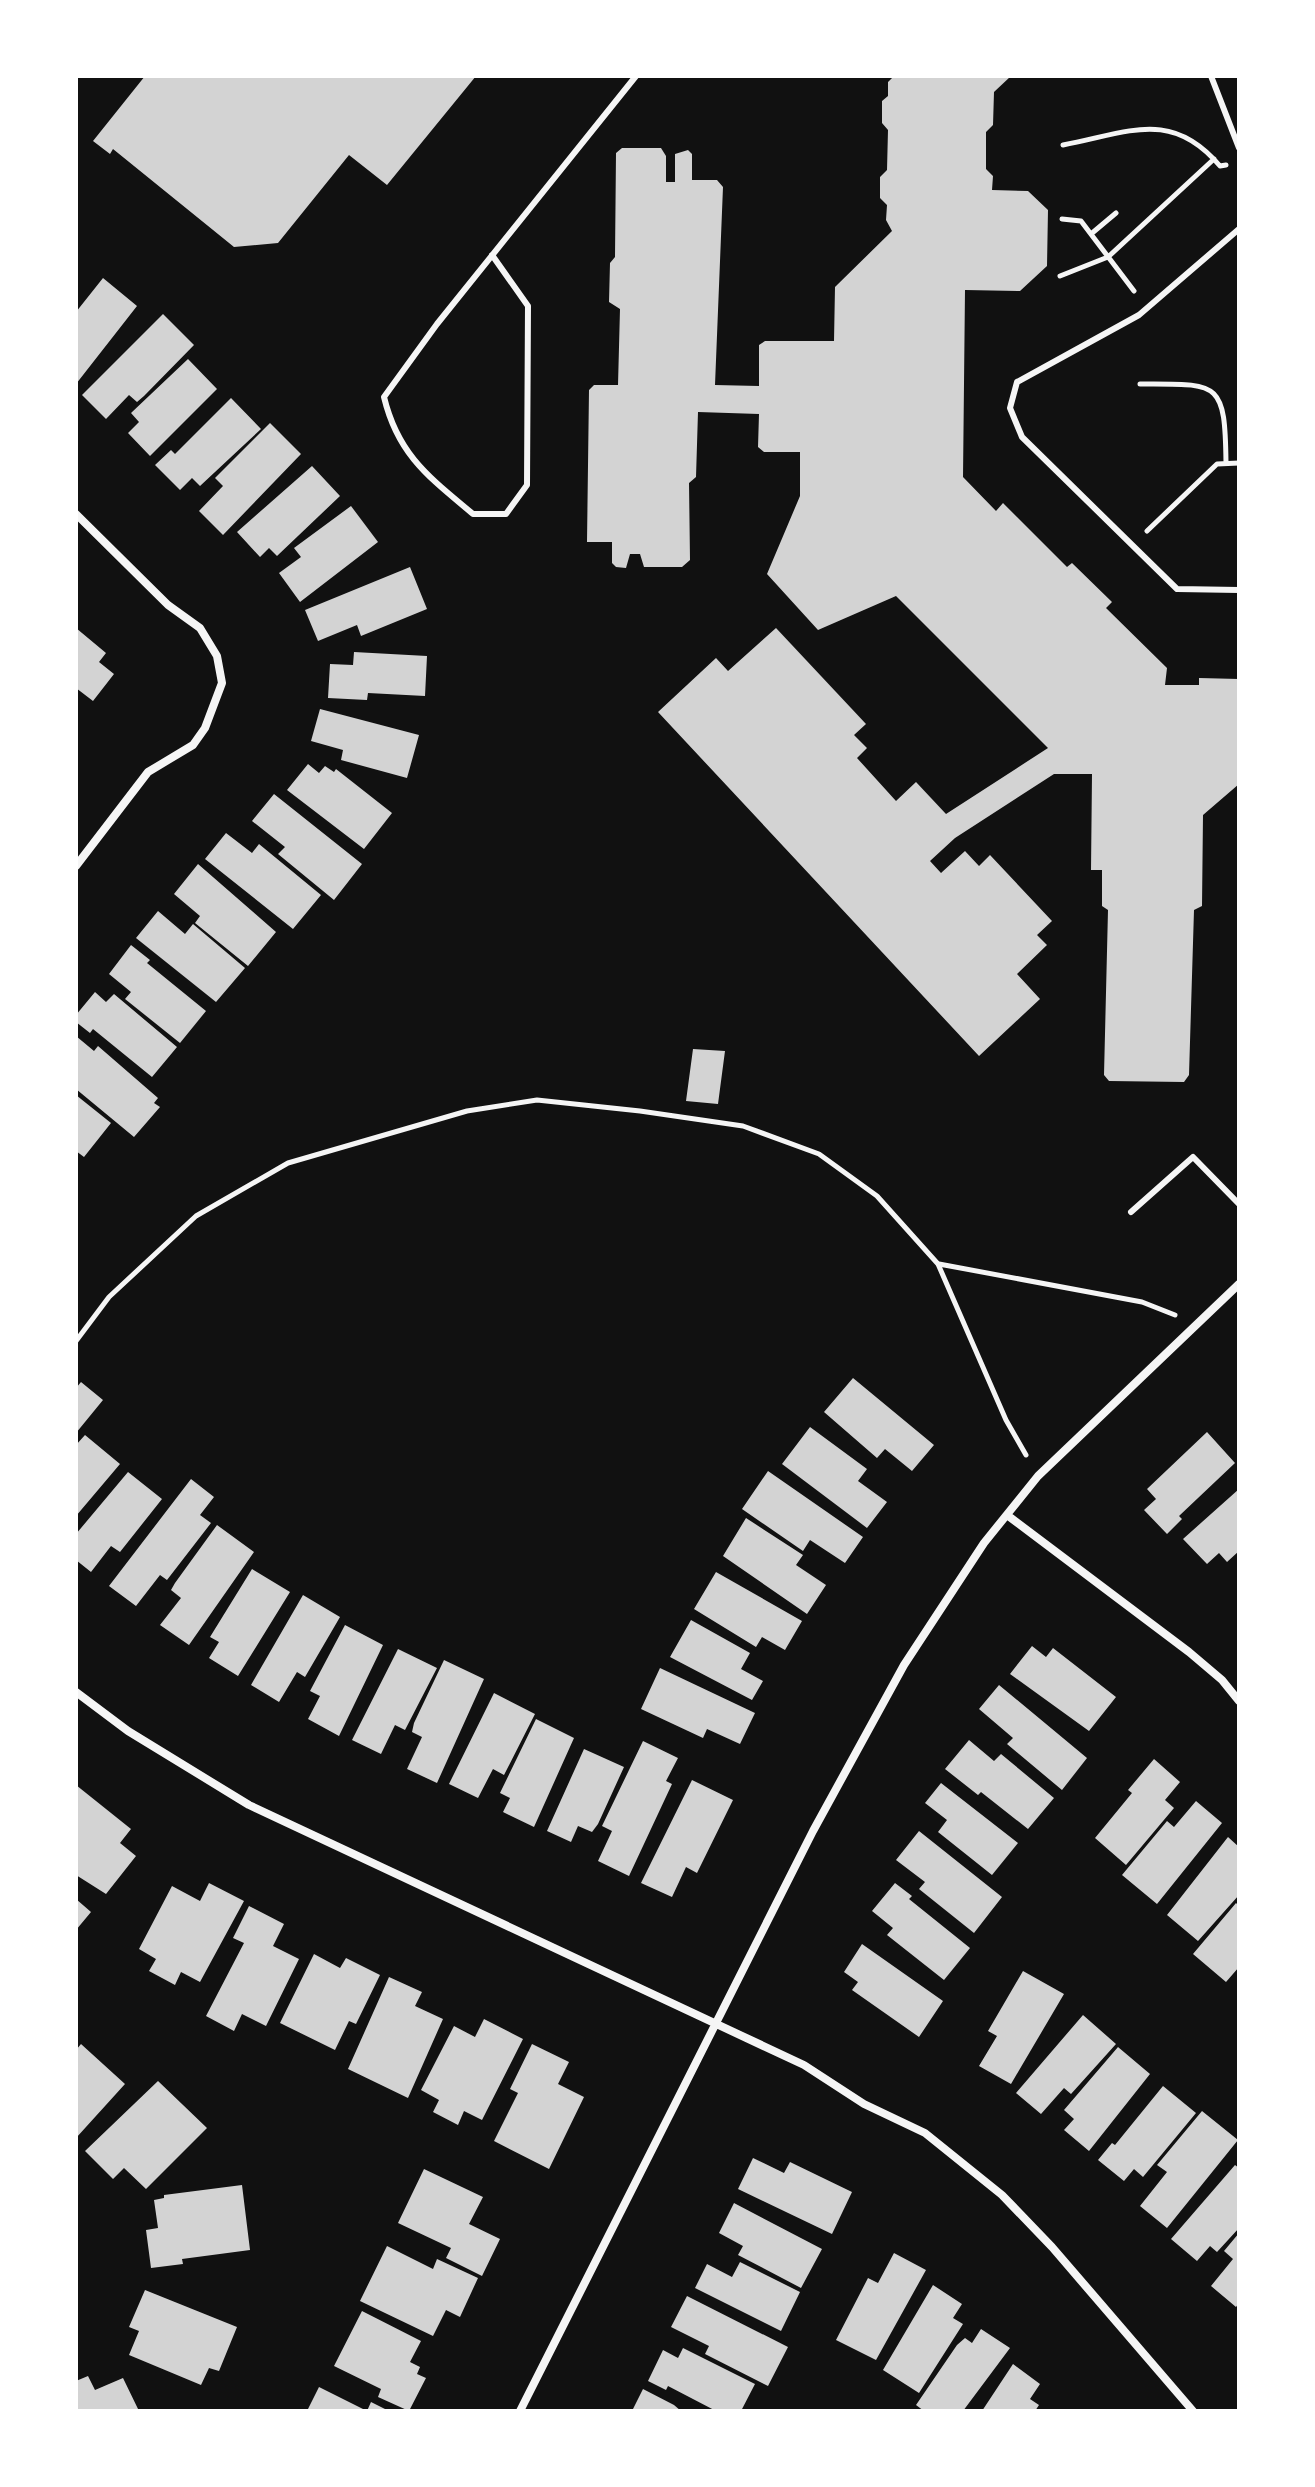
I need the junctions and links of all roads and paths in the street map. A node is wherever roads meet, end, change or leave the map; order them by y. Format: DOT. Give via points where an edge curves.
graph roads {
  1 [pos="636,76"];
  2 [pos="1211,76"];
  3 [pos="1063,145"];
  4 [pos="1239,148"];
  5 [pos="1214,159"];
  6 [pos="1239,163"];
  7 [pos="1116,213"];
  8 [pos="1062,219"];
  9 [pos="1239,229"];
  10 [pos="1091,234"];
  11 [pos="492,255"];
  12 [pos="1108,257"];
  13 [pos="1060,276"];
  14 [pos="1148,308"];
  15 [pos="1140,384"];
  16 [pos="1226,463"];
  17 [pos="1239,463"];
  18 [pos="76,514"];
  19 [pos="1133,545"];
  20 [pos="1239,590"];
  21 [pos="76,866"];
  22 [pos="1239,1204"];
  23 [pos="1131,1212"];
  24 [pos="938,1264"];
  25 [pos="1239,1284"];
  26 [pos="1199,1324"];
  27 [pos="76,1341"];
  28 [pos="1038,1476"];
  29 [pos="1007,1515"];
  30 [pos="76,1692"];
  31 [pos="1239,1701"];
  32 [pos="715,2024"];
  33 [pos="520,2411"];
  34 [pos="1193,2411"];
  1 -- 11 [label="lane"];
  2 -- 4 [label="lane"];
  3 -- 5 [label="path" via="1158,128 1179,132"];
  5 -- 6 [label="path" via="1220,166"];
  5 -- 12 [label="path"];
  7 -- 10 [label="path"];
  8 -- 10 [label="path" via="1081,221"];
  9 -- 14 [label="lane"];
  10 -- 12 [label="path"];
  11 -- 11 [label="lane" via="384,397 391,425 416,466 473,514 506,514 527,485 528,306"];
  12 -- 13 [label="path"];
  12 -- 14 [label="path"];
  14 -- 19 [label="lane" via="1017,382 1010,408 1022,437"];
  15 -- 16 [label="path" via="1199,384 1211,390 1223,403"];
  16 -- 17 [label="path"];
  16 -- 19 [label="path" via="1217,464"];
  18 -- 21 [label="street" via="168,605 200,628 217,656 222,683 193,745 148,772"];
  19 -- 20 [label="lane" via="1177,589"];
  22 -- 23 [label="lane" via="1193,1157"];
  24 -- 26 [label="path" via="1142,1302"];
  24 -- 27 [label="path" via="877,1196 819,1154 743,1126 537,1100 467,1111 288,1163 196,1216 109,1297"];
  24 -- 28 [label="path" via="1006,1420"];
  25 -- 26 [label="street"];
  26 -- 28 [label="street"];
  28 -- 29 [label="street"];
  29 -- 31 [label="street" via="1189,1652"];
  29 -- 32 [label="street" via="904,1665"];
  30 -- 32 [label="street" via="128,1731 249,1805"];
  32 -- 33 [label="street"];
  32 -- 34 [label="street" via="804,2065 864,2104 925,2133 1002,2195"];
}
